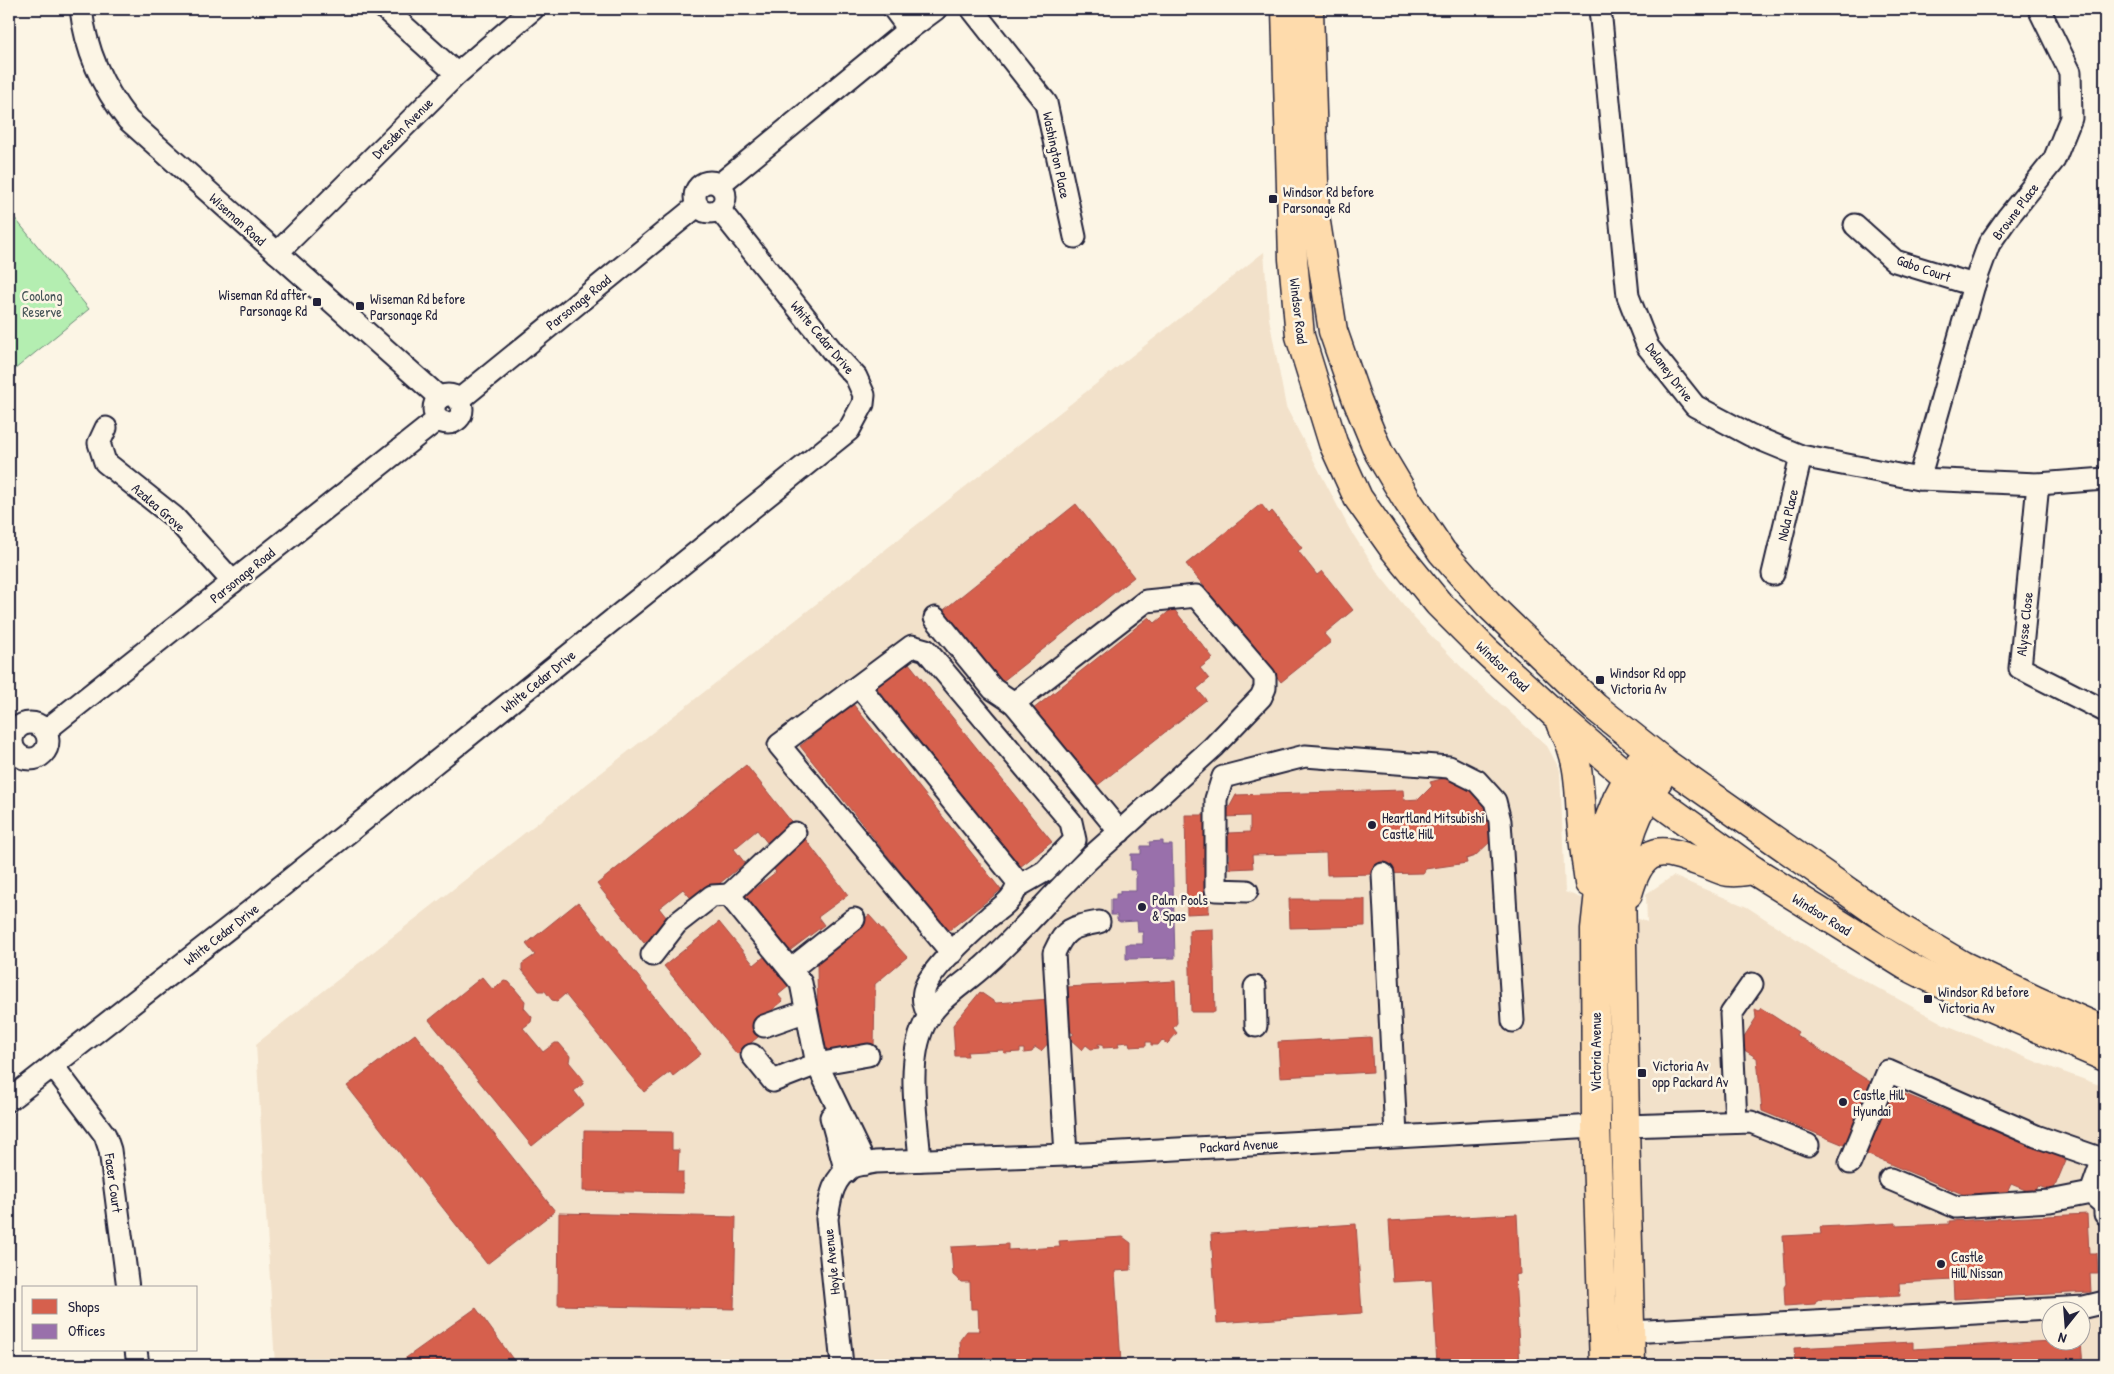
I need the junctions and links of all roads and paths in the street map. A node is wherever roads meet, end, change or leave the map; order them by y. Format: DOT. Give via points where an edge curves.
graph roads {
  1 [pos="81,9"];
  2 [pos="385,9"];
  3 [pos="533,9"];
  4 [pos="894,9"];
  5 [pos="936,9"];
  6 [pos="972,9"];
  7 [pos="1286,9"];
  8 [pos="1310,9"];
  9 [pos="1600,9"];
  10 [pos="2039,9"];
  11 [pos="909,29"];
  12 [pos="456,74"];
  13 [pos="719,185"];
  14 [pos="697,206"];
  15 [pos="719,209"];
  16 [pos="1855,225"];
  17 [pos="1075,237"];
  18 [pos="277,253"];
  19 [pos="1974,285"];
  20 [pos="449,399"];
  21 [pos="106,428"];
  22 [pos="1801,456"];
  23 [pos="1919,479"];
  24 [pos="2105,479"];
  25 [pos="2038,484"];
  26 [pos="1773,574"];
  27 [pos="234,582"];
  28 [pos="935,618"];
  29 [pos="861,689"];
  30 [pos="1014,703"];
  31 [pos="2105,711"];
  32 [pos="1559,718"];
  33 [pos="12,725"];
  34 [pos="46,731"];
  35 [pos="12,753"];
  36 [pos="1659,758"];
  37 [pos="1638,786"];
  38 [pos="1120,832"];
  39 [pos="795,833"];
  40 [pos="1753,870"];
  41 [pos="1382,874"];
  42 [pos="1017,887"];
  43 [pos="1246,891"];
  44 [pos="729,895"];
  45 [pos="1622,917"];
  46 [pos="854,919"];
  47 [pos="1099,922"];
  48 [pos="1595,929"];
  49 [pos="952,953"];
  50 [pos="790,970"];
  51 [pos="1752,984"];
  52 [pos="1255,987"];
  53 [pos="804,1012"];
  54 [pos="929,1017"];
  55 [pos="1513,1021"];
  56 [pos="764,1026"];
  57 [pos="1256,1026"];
  58 [pos="2105,1031"];
  59 [pos="752,1055"];
  60 [pos="868,1055"];
  61 [pos="2105,1057"];
  62 [pos="817,1064"];
  63 [pos="53,1066"];
  64 [pos="9,1100"];
  65 [pos="1736,1122"];
  66 [pos="1596,1126"];
  67 [pos="1625,1126"];
  68 [pos="1396,1136"];
  69 [pos="1808,1145"];
  70 [pos="1066,1155"];
  71 [pos="2104,1159"];
  72 [pos="920,1160"];
  73 [pos="1850,1162"];
  74 [pos="854,1168"];
  75 [pos="1890,1179"];
  76 [pos="2090,1193"];
  77 [pos="2105,1214"];
  78 [pos="128,1286"];
  79 [pos="2105,1302"];
  80 [pos="1630,1332"];
  81 [pos="1603,1334"];
  82 [pos="136,1352"];
  83 [pos="138,1365"];
  84 [pos="842,1365"];
  85 [pos="1604,1365"];
  86 [pos="1631,1365"];
  1 -- 18 [label="street, Wiseman Road" via="84,33 95,66 128,120"];
  2 -- 12 [label="street"];
  3 -- 12 [label="street, Dresden Avenue"];
  4 -- 11 [label="street"];
  5 -- 11 [label="street"];
  6 -- 17 [label="street, Washington Place" via="1046,103"];
  7 -- 32 [label="main road, Windsor Road" via="1293,259 1300,336 1333,443 1358,498 1394,549 1438,602"];
  8 -- 36 [label="main road, Windsor Road" via="1315,216 1322,270 1333,331 1379,453 1442,552 1490,605 1595,706"];
  9 -- 22 [label="street, Delaney Drive" via="1628,296 1648,346 1696,406 1750,435"];
  10 -- 19 [label="street, Browne Place" via="2070,72 2071,118 2054,160 1989,244"];
  11 -- 13 [label="street"];
  12 -- 18 [label="street, Dresden Avenue"];
  13 -- 14 [label="street" via="706,182 699,186 694,196"];
  13 -- 15 [label="street" via="725,196"];
  14 -- 15 [label="street" via="708,212"];
  14 -- 20 [label="street, Parsonage Road"];
  15 -- 63 [label="street, White Cedar Drive" via="856,377 864,395 863,404 849,430"];
  16 -- 19 [label="street, Gabo Court" via="1895,260"];
  18 -- 20 [label="street, Wiseman Road"];
  19 -- 23 [label="street, Browne Place"];
  20 -- 27 [label="street, Parsonage Road" via="434,406 438,419"];
  21 -- 27 [label="street, Azalea Grove" via="100,443 105,462 174,516"];
  22 -- 23 [label="street, Delaney Drive"];
  22 -- 26 [label="street, Nola Place"];
  23 -- 25 [label="street, Delaney Drive"];
  24 -- 25 [label="street, Delaney Drive"];
  25 -- 31 [label="street, Alysse Close" via="2020,668"];
  27 -- 34 [label="street, Parsonage Road"];
  28 -- 30 [label="street" via="993,689"];
  29 -- 42 [label="street" via="1012,874"];
  29 -- 42 [label="street" via="912,646 926,650 1071,822 1075,840 1045,871"];
  29 -- 49 [label="street" via="780,745"];
  30 -- 38 [label="street"];
  30 -- 38 [label="street" via="1146,601 1196,596 1265,677 1261,697"];
  32 -- 37 [label="main road, Windsor Road"];
  32 -- 48 [label="main road" via="1575,755"];
  33 -- 34 [label="street" via="37,724"];
  33 -- 35 [label="street"];
  34 -- 35 [label="street" via="47,747 41,756 31,759"];
  36 -- 37 [label="main road, Victoria Avenue"];
  36 -- 58 [label="main road, Windsor Road" via="1898,927 1962,965"];
  37 -- 40 [label="main road, Windsor Road"];
  37 -- 45 [label="main road, Victoria Avenue" via="1624,855"];
  37 -- 48 [label="main road, Victoria Avenue" via="1613,809 1606,827"];
  38 -- 54 [label="street" via="1090,858 986,965 934,1008"];
  39 -- 44 [label="street"];
  40 -- 45 [label="main road" via="1730,872 1679,855 1650,854 1642,860 1636,872"];
  40 -- 61 [label="main road, Windsor Road" via="1905,965 1976,1001"];
  41 -- 68 [label="street"];
  42 -- 49 [label="street" via="1014,895"];
  43 -- 55 [label="street" via="1216,890 1216,800 1223,777 1305,756 1449,767 1477,781 1495,801 1500,821"];
  44 -- 50 [label="street"];
  44 -- 53 [label="street" via="712,896 676,924 652,955 715,900 728,901 798,986"];
  45 -- 67 [label="main road, Victoria Avenue"];
  46 -- 50 [label="street"];
  47 -- 70 [label="street" via="1073,928 1062,936 1054,953"];
  48 -- 66 [label="main road, Victoria Avenue"];
  49 -- 54 [label="street" via="927,984 924,1004"];
  50 -- 62 [label="street" via="801,983"];
  51 -- 65 [label="street" via="1731,1014"];
  52 -- 57 [label="street"];
  53 -- 56 [label="street"];
  53 -- 62 [label="street"];
  54 -- 72 [label="street" via="916,1052"];
  59 -- 62 [label="street" via="773,1080"];
  60 -- 62 [label="street"];
  62 -- 74 [label="street"];
  63 -- 64 [label="street, White Cedar Drive"];
  63 -- 78 [label="street, Facer Court" via="105,1135 110,1150"];
  65 -- 67 [label="street"];
  65 -- 69 [label="street" via="1751,1122"];
  66 -- 67 [label="main road, Packard Avenue"];
  66 -- 68 [label="street, Packard Avenue"];
  66 -- 81 [label="main road, Victoria Avenue"];
  67 -- 80 [label="main road, Victoria Avenue"];
  68 -- 70 [label="street, Packard Avenue"];
  70 -- 72 [label="street, Packard Avenue"];
  71 -- 73 [label="street" via="2036,1136 1888,1071"];
  71 -- 76 [label="street"];
  72 -- 74 [label="street, Packard Avenue"];
  74 -- 84 [label="street, Hoyle Avenue" via="837,1179 827,1219"];
  75 -- 76 [label="street" via="1956,1207 2050,1200"];
  76 -- 77 [label="street" via="2105,1205"];
  79 -- 80 [label="street" via="2084,1307"];
  80 -- 81 [label="main road"];
  80 -- 86 [label="main road, Victoria Avenue"];
  81 -- 85 [label="main road, Victoria Avenue"];
  82 -- 83 [label="street"];
}
